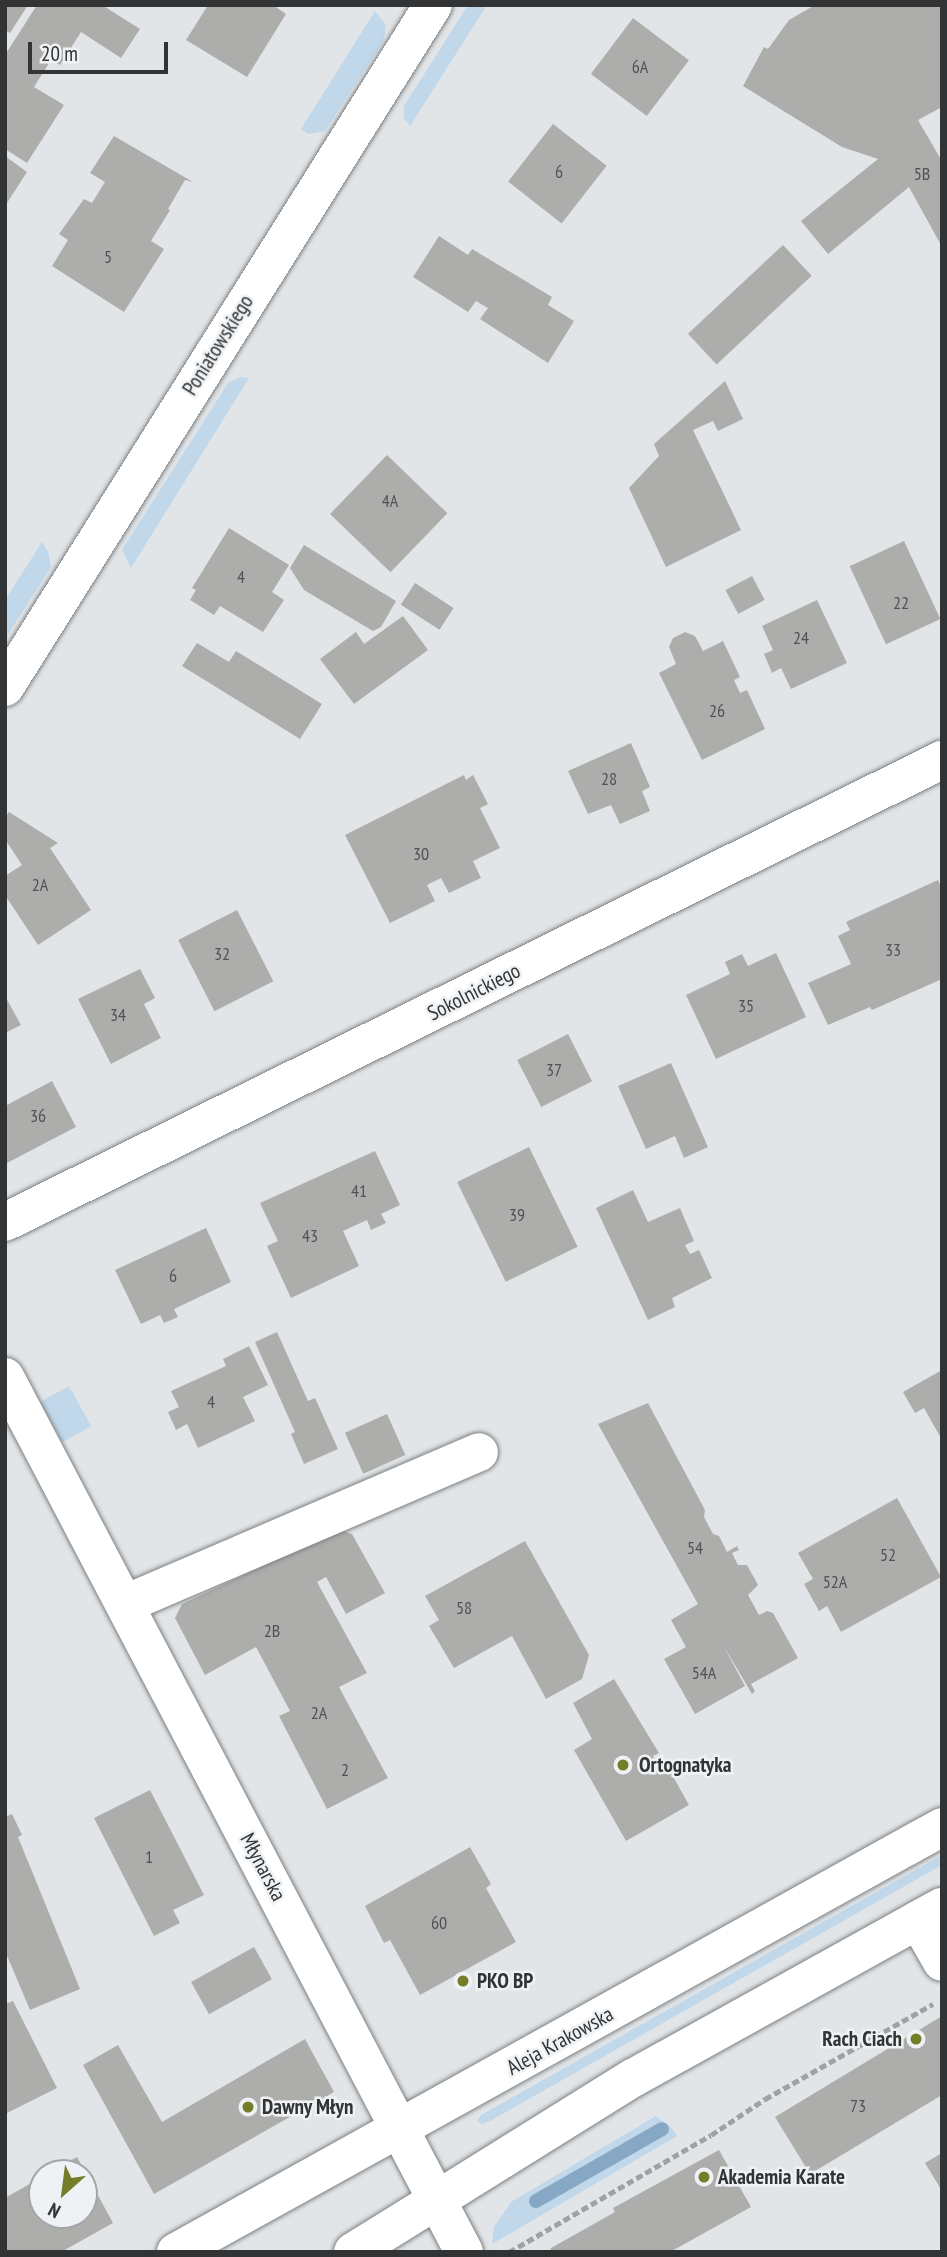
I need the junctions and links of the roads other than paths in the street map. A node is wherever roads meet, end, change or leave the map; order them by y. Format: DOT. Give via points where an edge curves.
graph roads {
  1 [pos="433,5"];
  2 [pos="5,687"];
  3 [pos="942,760"];
  4 [pos="5,1222"];
  5 [pos="5,1377"];
  6 [pos="479,1452"];
  7 [pos="125,1605"];
  8 [pos="942,1827"];
  9 [pos="930,1913"];
  10 [pos="942,1962"];
  11 [pos="399,2131"];
  12 [pos="437,2202"];
  13 [pos="176,2252"];
  14 [pos="354,2252"];
  15 [pos="464,2252"];
  1 -- 2 [label="street, Poniatowskiego"];
  3 -- 4 [label="street, Sokolnickiego"];
  5 -- 7 [label="street, Młynarska"];
  6 -- 7 [label="street"];
  7 -- 11 [label="street, Młynarska"];
  8 -- 11 [label="street, Aleja Krakowska"];
  9 -- 10 [label="street"];
  9 -- 12 [label="street" via="633,2078"];
  11 -- 12 [label="street, Młynarska"];
  11 -- 13 [label="street, Aleja Krakowska"];
  12 -- 14 [label="street"];
  12 -- 15 [label="street, Młynarska"];
}
